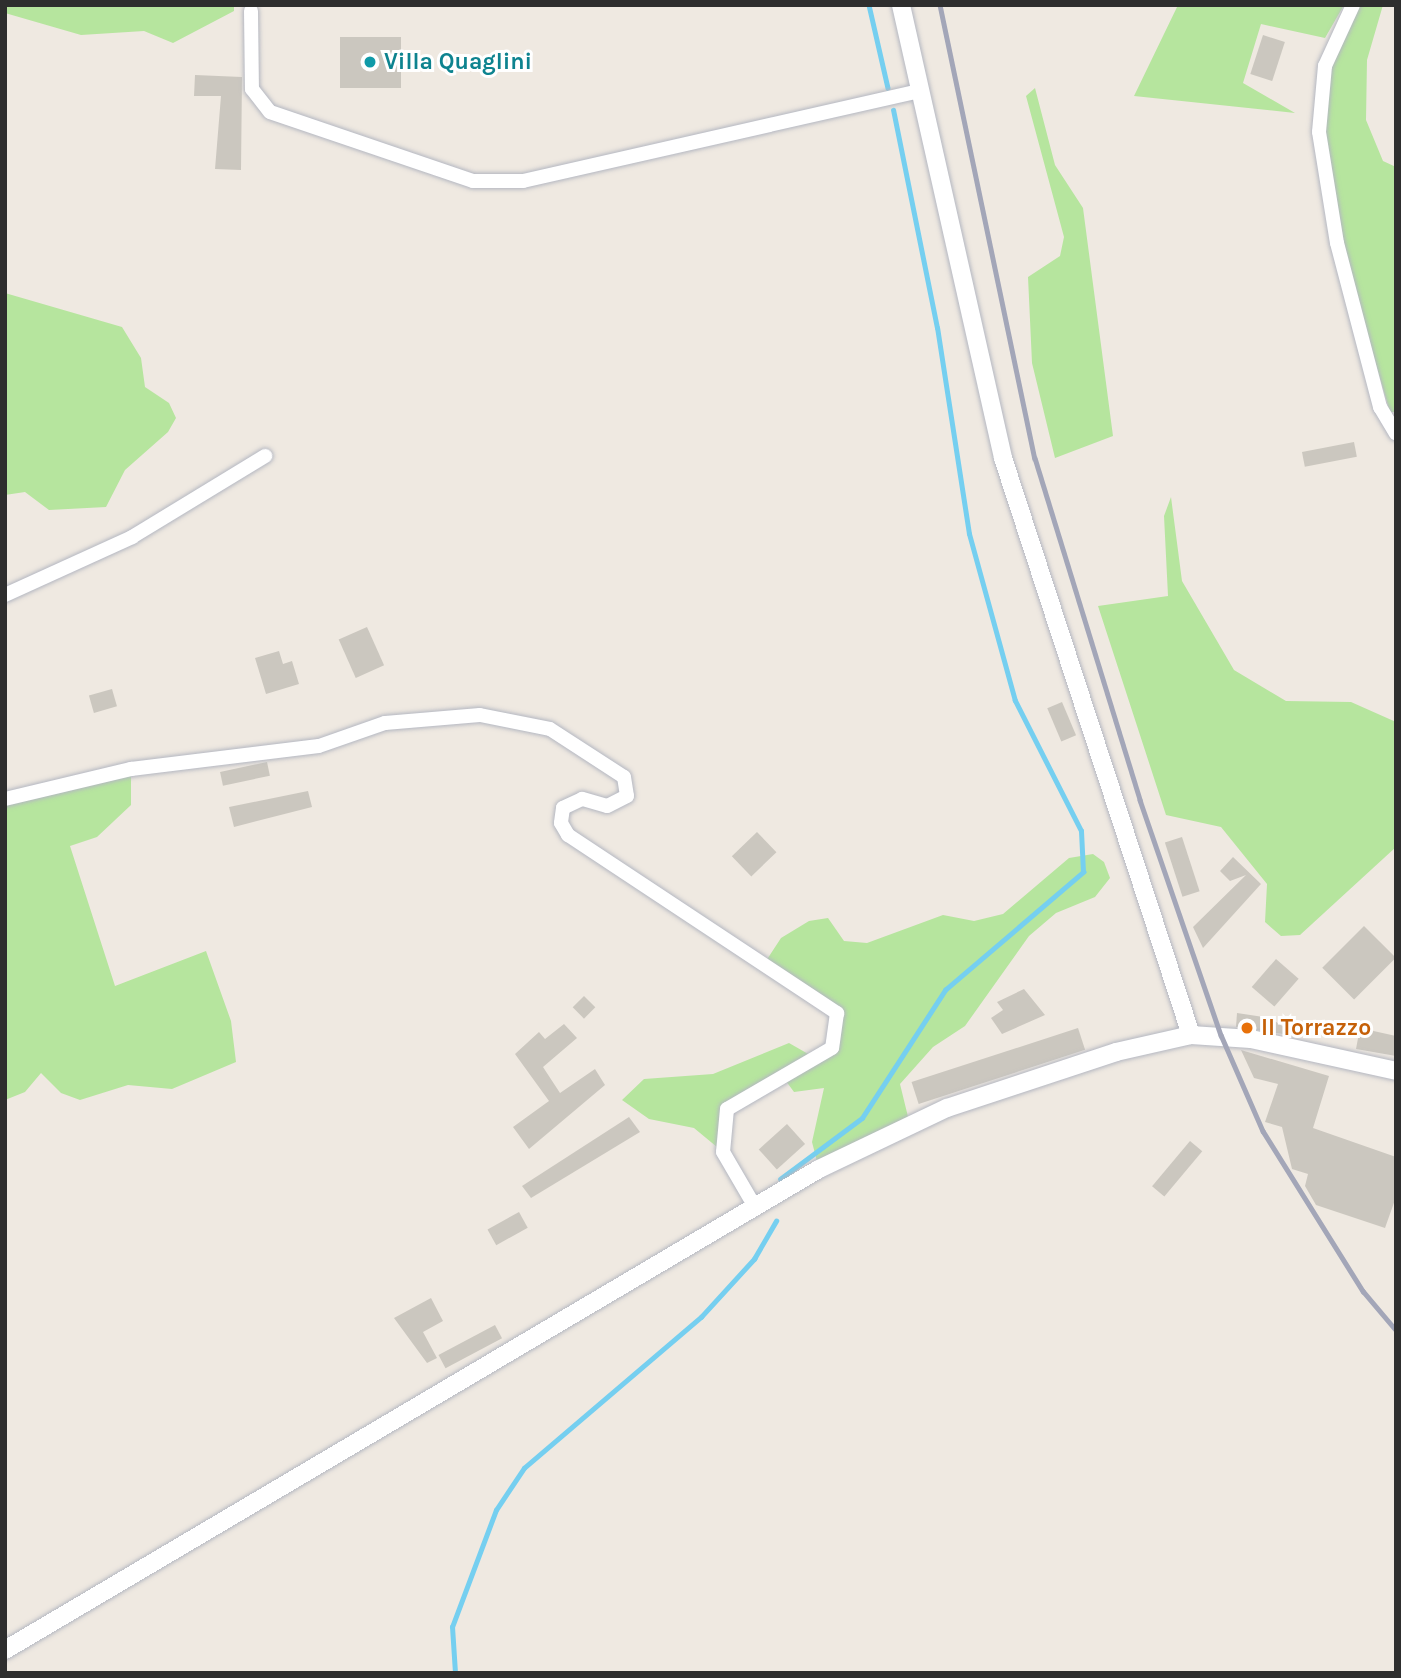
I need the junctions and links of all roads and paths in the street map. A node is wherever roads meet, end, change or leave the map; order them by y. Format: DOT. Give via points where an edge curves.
graph roads {
  1 [pos="901,5"];
  2 [pos="1353,5"];
  3 [pos="251,11"];
  4 [pos="919,91"];
  5 [pos="1396,434"];
  6 [pos="265,456"];
  7 [pos="5,595"];
  8 [pos="5,799"];
  9 [pos="1191,1035"];
  10 [pos="1396,1072"];
  11 [pos="755,1207"];
  12 [pos="5,1650"];
  1 -- 4 [label="street"];
  2 -- 5 [label="street" via="1325,66 1319,132 1337,243 1367,359"];
  3 -- 4 [label="street" via="252,89 270,113 473,181 523,181"];
  4 -- 9 [label="street" via="1003,458"];
  6 -- 7 [label="street" via="132,537"];
  8 -- 11 [label="street" via="131,769 319,746 385,723 480,715 550,729 624,777 627,796 607,806 582,799 563,808 561,823 568,835 836,1013 832,1048 727,1110 723,1152"];
  9 -- 10 [label="street" via="1261,1041"];
  9 -- 11 [label="street" via="1116,1052 947,1108"];
  11 -- 12 [label="street"];
}
